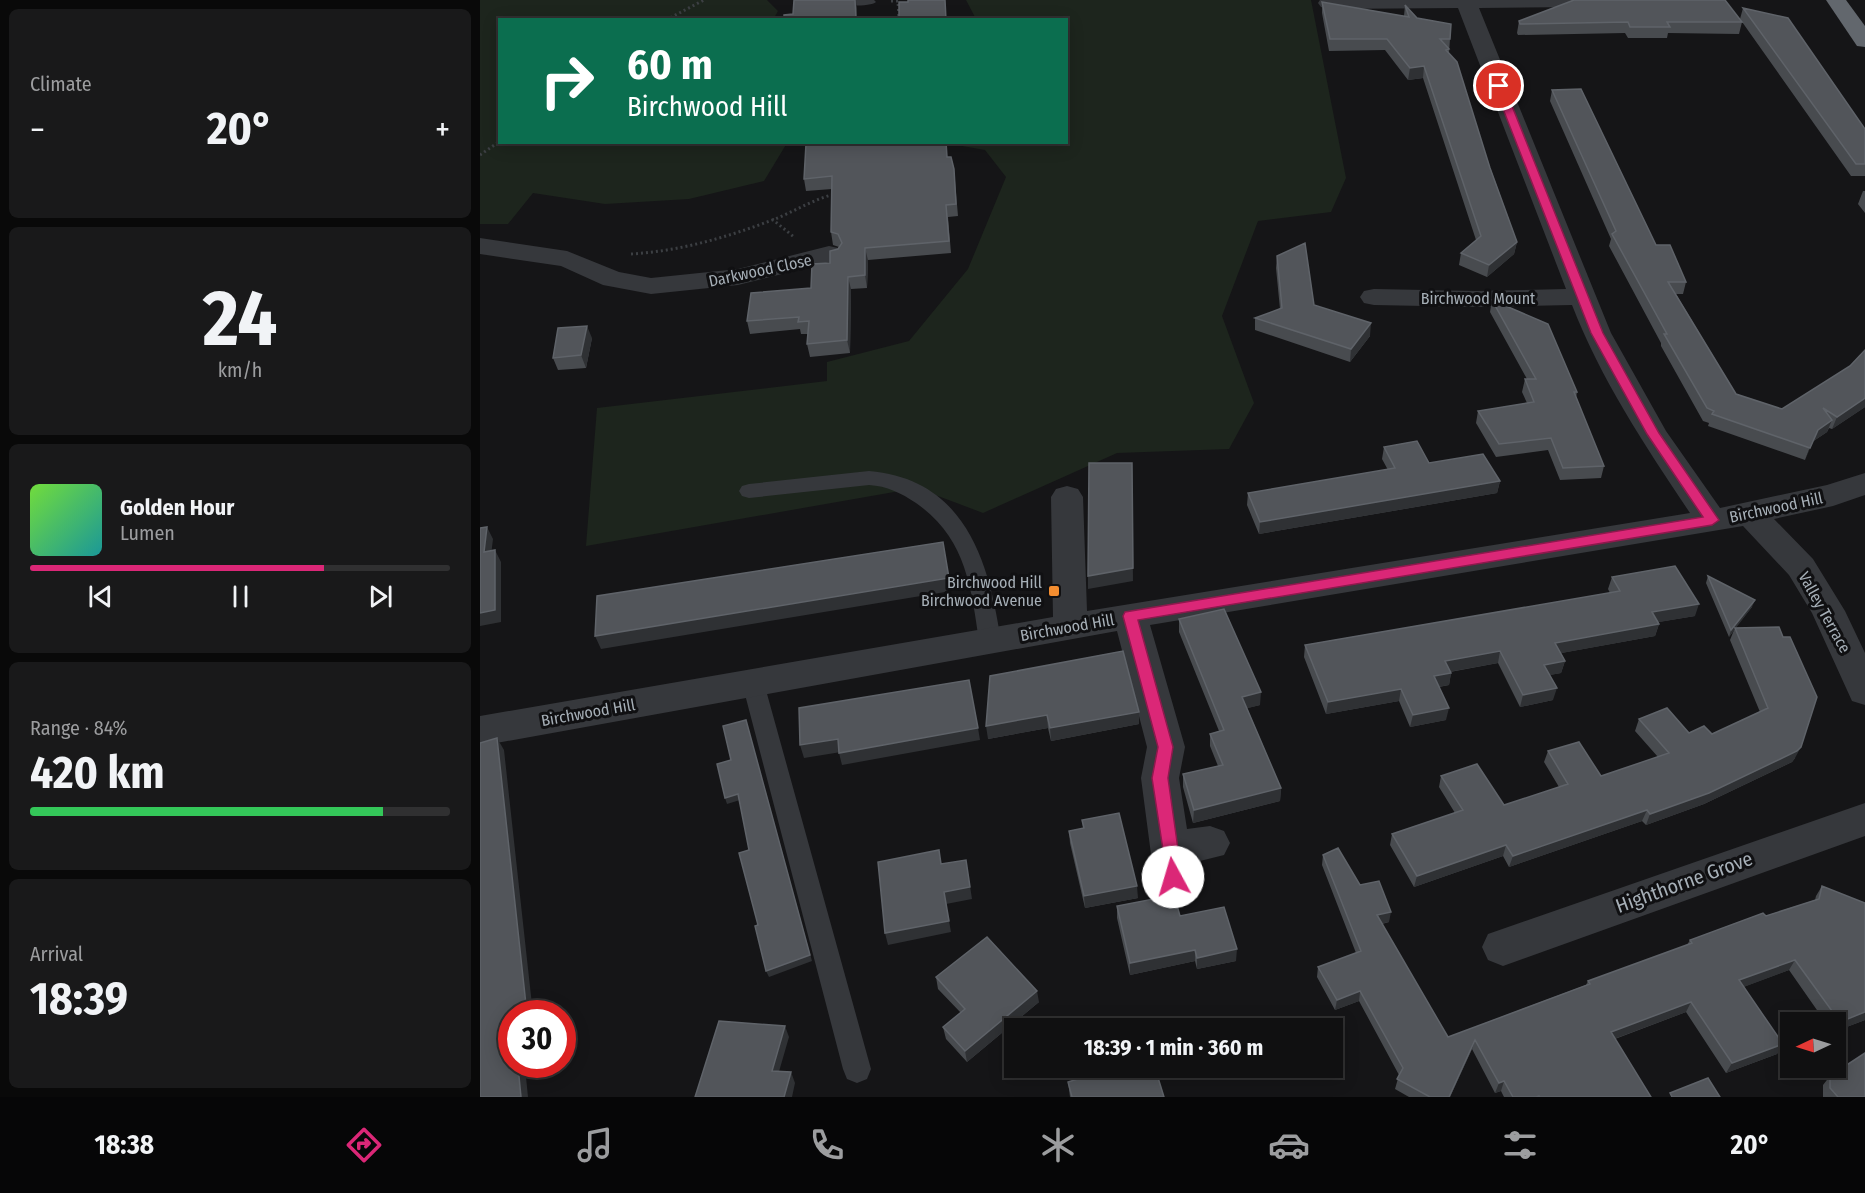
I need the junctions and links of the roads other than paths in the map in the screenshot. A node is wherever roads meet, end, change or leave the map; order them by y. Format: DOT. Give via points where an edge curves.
graph roads {
  1 [pos="826,0"];
  2 [pos="1685,0"];
  3 [pos="1836,0"];
  4 [pos="869,2"];
  5 [pos="1466,2"];
  6 [pos="1328,3"];
  7 [pos="1865,41"];
  8 [pos="480,246"];
  9 [pos="829,254"];
  10 [pos="1374,297"];
  11 [pos="1581,297"];
  12 [pos="1865,484"];
  13 [pos="749,491"];
  14 [pos="1067,497"];
  15 [pos="1750,514"];
  16 [pos="1712,520"];
  17 [pos="1130,616"];
  18 [pos="1070,626"];
  19 [pos="990,641"];
  20 [pos="753,683"];
  21 [pos="1865,691"];
  22 [pos="480,731"];
  23 [pos="1865,819"];
  24 [pos="1210,843"];
  25 [pos="1503,947"];
  26 [pos="857,1069"];
  1 -- 4 [label="lane"];
  2 -- 5 [label="street"];
  3 -- 7 [label="highway"];
  5 -- 6 [label="street"];
  5 -- 11 [label="street"];
  8 -- 9 [label="street, Darkwood Close" via="567,259 612,279 651,286 738,277"];
  10 -- 11 [label="street, Birchwood Mount"];
  11 -- 16 [label="street" via="1642,416"];
  12 -- 15 [label="street, Birchwood Hill"];
  13 -- 19 [label="lane" via="868,478 886,479 926,499 949,517 976,568"];
  14 -- 18 [label="street"];
  15 -- 16 [label="street, Birchwood Hill"];
  15 -- 21 [label="street, Valley Terrace" via="1801,567 1828,611"];
  16 -- 17 [label="street, Birchwood Hill"];
  17 -- 18 [label="street, Birchwood Hill"];
  17 -- 24 [label="street" via="1166,747 1160,778 1172,863"];
  18 -- 19 [label="street, Birchwood Hill"];
  19 -- 20 [label="street, Birchwood Hill"];
  20 -- 22 [label="street, Birchwood Hill"];
  20 -- 26 [label="lane"];
  23 -- 25 [label="street, Highthorne Grove"];
}
